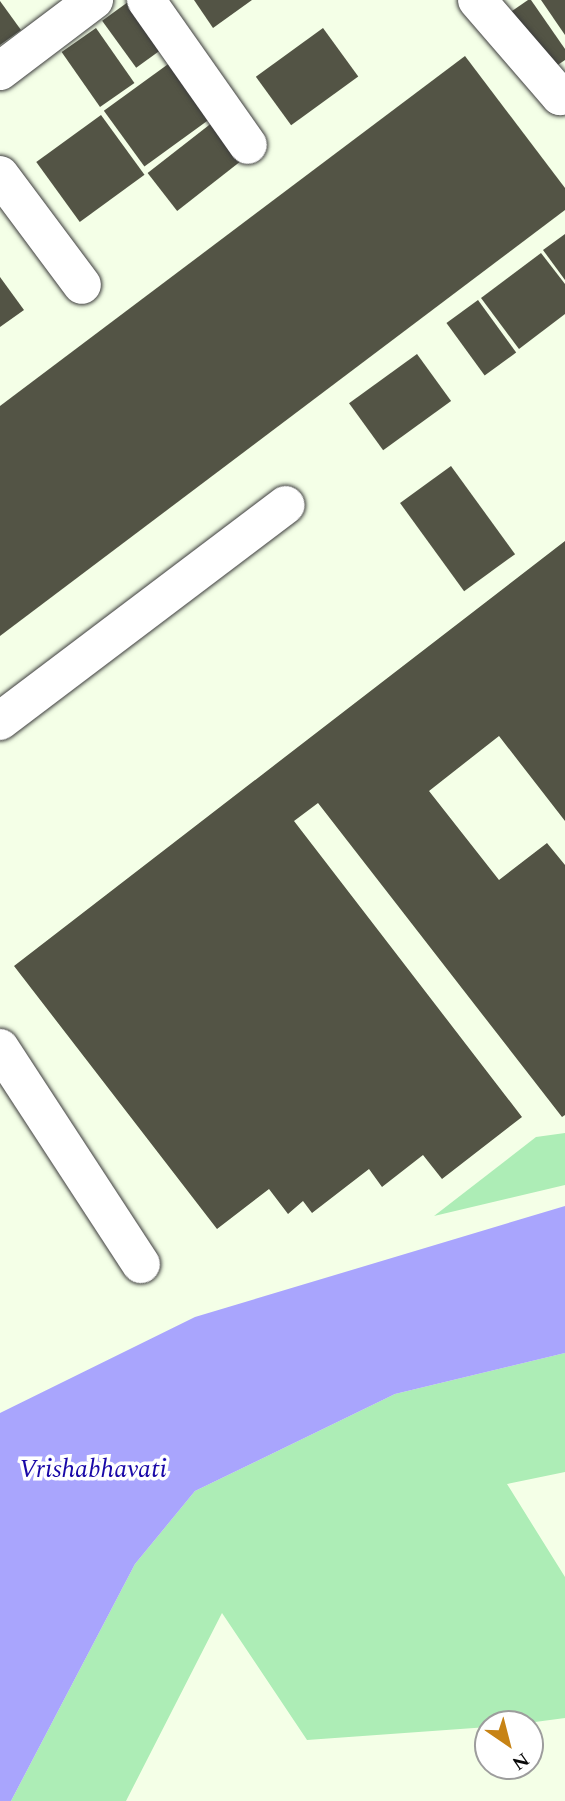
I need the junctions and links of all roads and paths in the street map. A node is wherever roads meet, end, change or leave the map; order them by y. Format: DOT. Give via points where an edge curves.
graph roads {
  1 [pos="94,0"];
  2 [pos="146,0"];
  3 [pos="477,0"];
  4 [pos="0,71"];
  5 [pos="563,97"];
  6 [pos="248,145"];
  7 [pos="0,175"];
  8 [pos="82,285"];
  9 [pos="286,505"];
  10 [pos="0,721"];
  11 [pos="0,1048"];
  12 [pos="141,1264"];
  1 -- 4 [label="street"];
  2 -- 6 [label="street"];
  3 -- 5 [label="street"];
  7 -- 8 [label="street"];
  9 -- 10 [label="street"];
  11 -- 12 [label="street"];
}
